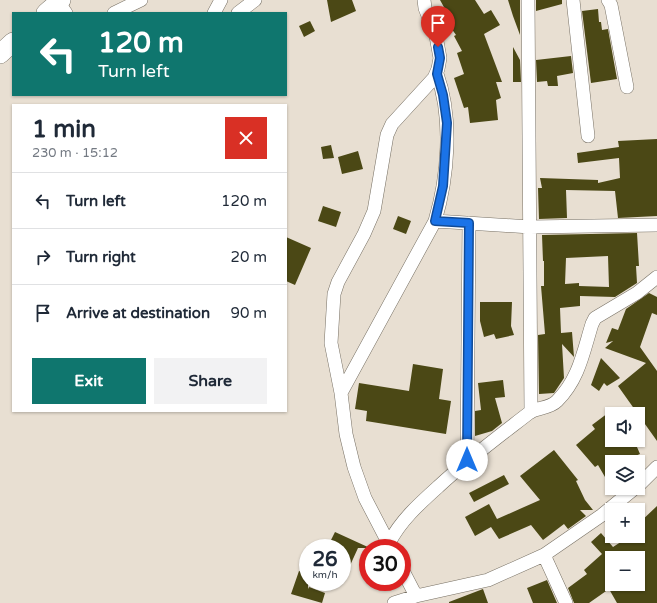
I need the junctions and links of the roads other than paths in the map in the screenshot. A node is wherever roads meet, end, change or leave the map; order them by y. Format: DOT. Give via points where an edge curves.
graph roads {
  1 [pos="141,0"];
  2 [pos="221,0"];
  3 [pos="255,0"];
  4 [pos="424,0"];
  5 [pos="528,0"];
  6 [pos="573,0"];
  7 [pos="608,0"];
  8 [pos="116,12"];
  9 [pos="215,12"];
  10 [pos="239,12"];
  11 [pos="12,43"];
  12 [pos="0,54"];
  13 [pos="437,74"];
  14 [pos="627,87"];
  15 [pos="588,136"];
  16 [pos="435,221"];
  17 [pos="469,223"];
  18 [pos="657,226"];
  19 [pos="530,227"];
  20 [pos="657,277"];
  21 [pos="341,393"];
  22 [pos="531,412"];
  23 [pos="467,460"];
  24 [pos="657,467"];
  25 [pos="645,479"];
  26 [pos="626,495"];
  27 [pos="386,539"];
  28 [pos="393,539"];
  29 [pos="544,555"];
  30 [pos="411,586"];
  31 [pos="416,596"];
  32 [pos="394,603"];
  33 [pos="566,603"];
  1 -- 8 [label="street"];
  2 -- 9 [label="street"];
  3 -- 10 [label="street"];
  4 -- 13 [label="street" via="424,8 436,36 440,58"];
  5 -- 19 [label="street"];
  6 -- 15 [label="street"];
  7 -- 14 [label="street"];
  11 -- 12 [label="street"];
  13 -- 16 [label="street" via="447,123 443,186"];
  13 -- 21 [label="street" via="392,124 387,135 374,211 334,294 331,343"];
  16 -- 17 [label="street"];
  16 -- 21 [label="street"];
  17 -- 19 [label="street"];
  17 -- 23 [label="street"];
  18 -- 19 [label="street"];
  19 -- 22 [label="street"];
  20 -- 22 [label="street" via="637,293 595,318 579,367 562,395 555,403"];
  21 -- 27 [label="street" via="346,434 354,467 365,498"];
  22 -- 23 [label="street"];
  23 -- 28 [label="street" via="408,515 397,528"];
  24 -- 25 [label="street"];
  26 -- 29 [label="street"];
  29 -- 31 [label="street" via="488,580"];
  29 -- 33 [label="street"];
  30 -- 31 [label="street"];
  31 -- 32 [label="street"];
}
